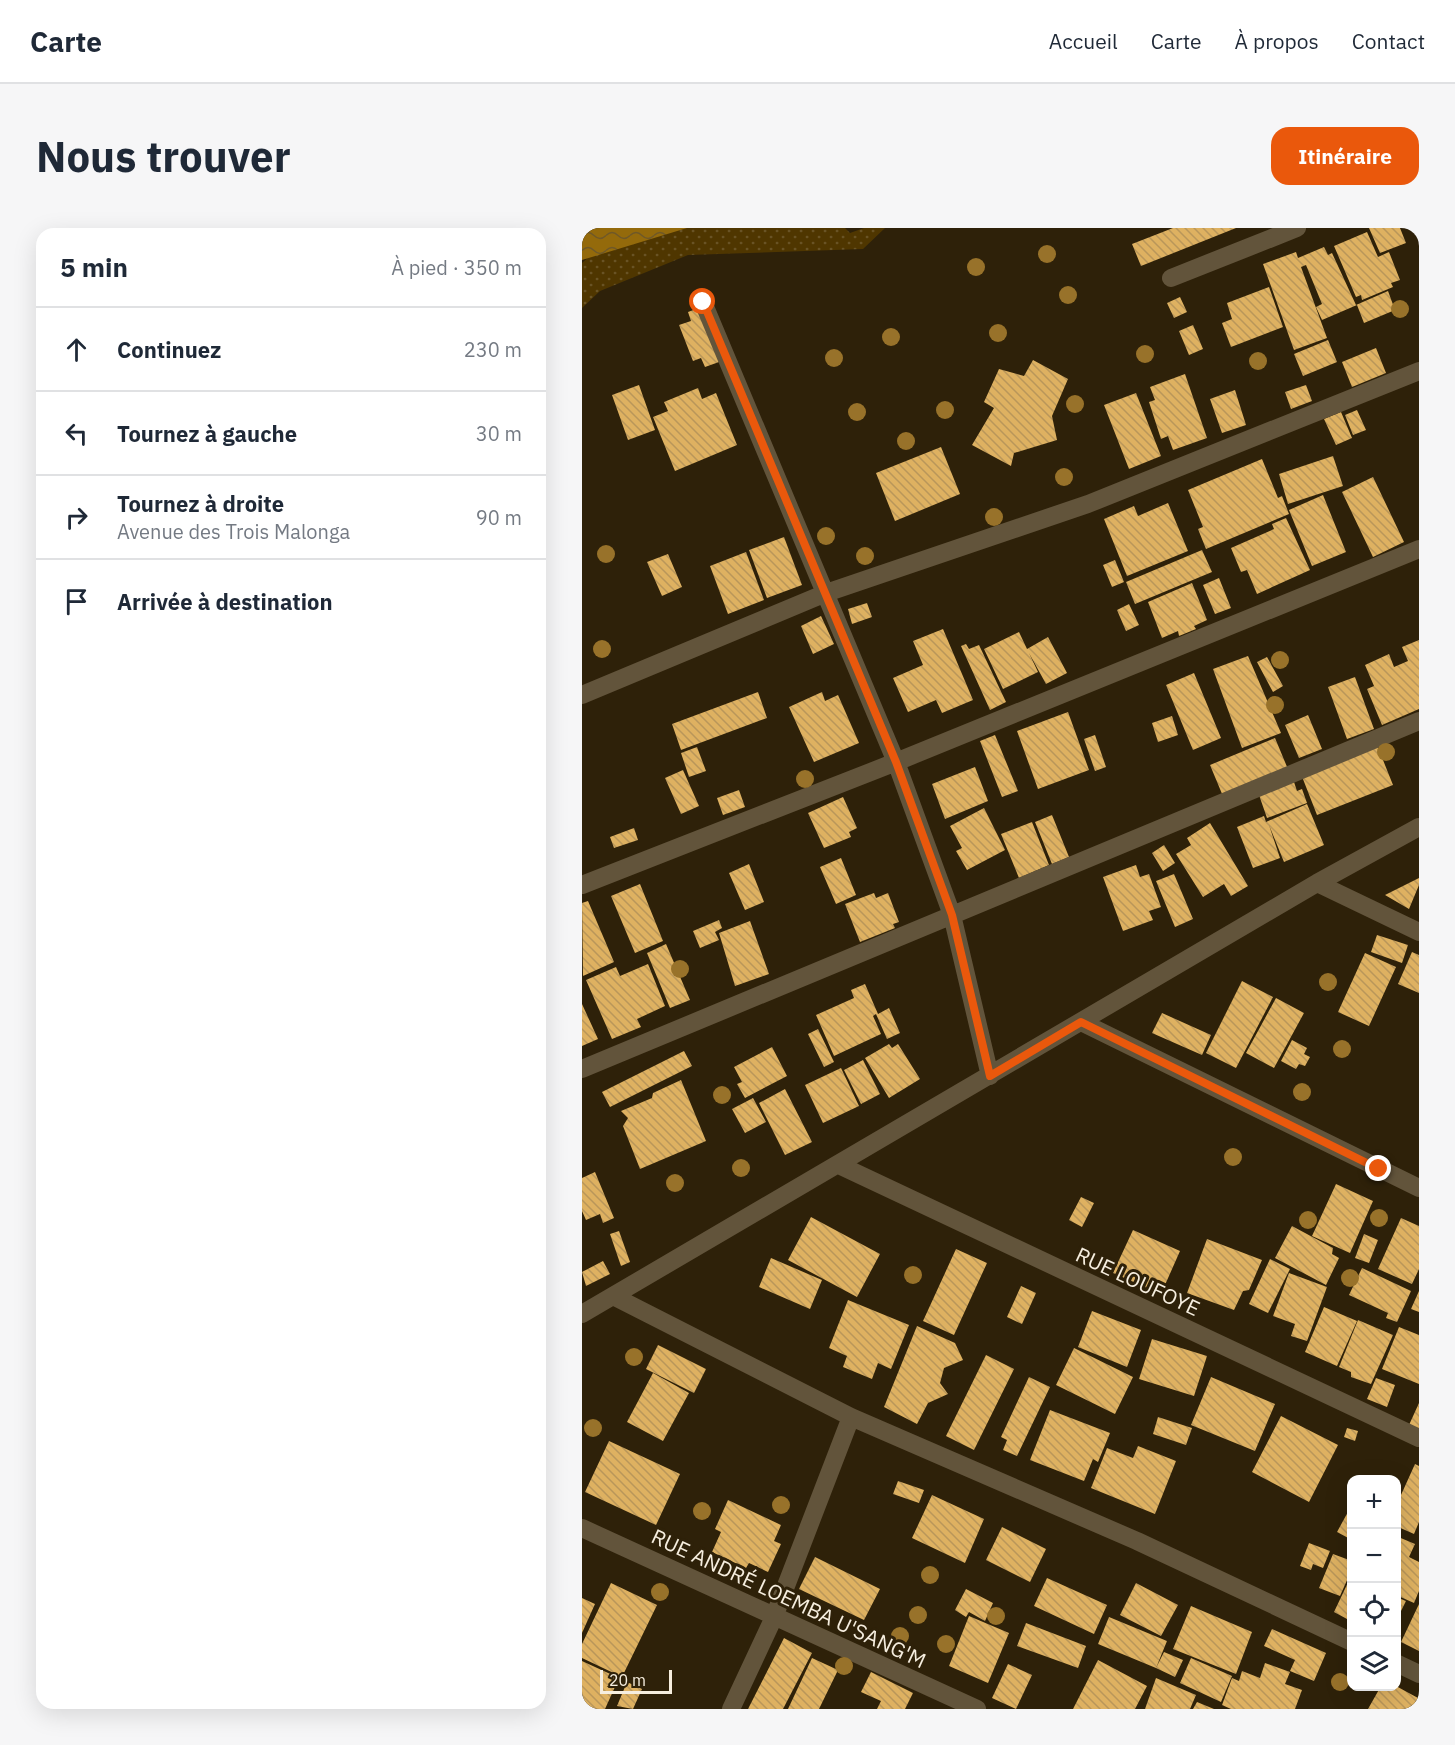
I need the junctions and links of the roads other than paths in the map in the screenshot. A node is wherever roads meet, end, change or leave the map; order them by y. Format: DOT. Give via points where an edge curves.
graph roads {
  1 [pos="1297,228"];
  2 [pos="1171,278"];
  3 [pos="703,302"];
  4 [pos="1419,371"];
  5 [pos="1419,549"];
  6 [pos="826,593"];
  7 [pos="582,694"];
  8 [pos="1419,721"];
  9 [pos="896,762"];
  10 [pos="1419,827"];
  11 [pos="1317,883"];
  12 [pos="582,885"];
  13 [pos="952,915"];
  14 [pos="1419,932"];
  15 [pos="1081,1022"];
  16 [pos="582,1069"];
  17 [pos="990,1076"];
  18 [pos="839,1166"];
  19 [pos="1419,1188"];
  20 [pos="613,1296"];
  21 [pos="582,1314"];
  22 [pos="851,1417"];
  23 [pos="1419,1438"];
  24 [pos="582,1528"];
  25 [pos="774,1617"];
  26 [pos="1347,1640"];
  27 [pos="1401,1665"];
  28 [pos="1419,1674"];
  29 [pos="731,1709"];
  30 [pos="977,1709"];
  1 -- 2 [label="street"];
  3 -- 6 [label="street"];
  4 -- 6 [label="street" via="1088,504"];
  5 -- 9 [label="street"];
  6 -- 7 [label="street"];
  6 -- 9 [label="street"];
  8 -- 13 [label="street"];
  9 -- 12 [label="street"];
  9 -- 13 [label="street"];
  10 -- 11 [label="street"];
  11 -- 14 [label="street"];
  11 -- 15 [label="street"];
  13 -- 16 [label="street"];
  13 -- 17 [label="street"];
  15 -- 17 [label="street"];
  15 -- 19 [label="street"];
  17 -- 18 [label="street"];
  18 -- 20 [label="street"];
  18 -- 23 [label="street, RUE LOUFOYE"];
  20 -- 21 [label="street"];
  20 -- 22 [label="street"];
  22 -- 25 [label="street"];
  22 -- 26 [label="street" via="1137,1541"];
  24 -- 25 [label="street, RUE ANDRÉ LOEMBA U'SANG'M"];
  25 -- 29 [label="street"];
  25 -- 30 [label="street, RUE ANDRÉ LOEMBA U'SANG'M"];
  27 -- 28 [label="street"];
}
